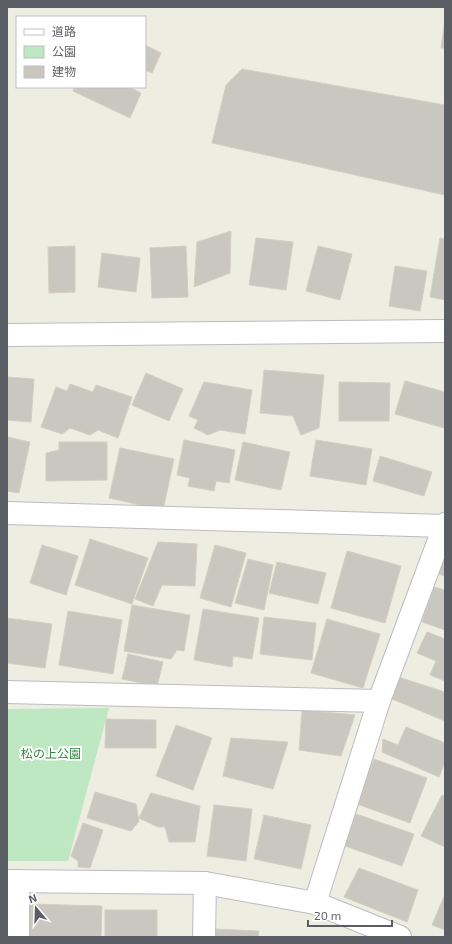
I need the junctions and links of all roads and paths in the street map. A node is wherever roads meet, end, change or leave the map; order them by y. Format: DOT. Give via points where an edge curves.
graph roads {
  1 [pos="445,331"];
  2 [pos="7,335"];
  3 [pos="7,514"];
  4 [pos="445,525"];
  5 [pos="7,692"];
  6 [pos="379,701"];
  7 [pos="13,881"];
  8 [pos="205,883"];
  9 [pos="315,903"];
  10 [pos="18,937"];
  11 [pos="204,937"];
  12 [pos="400,937"];
  1 -- 2 [label="street"];
  3 -- 4 [label="street"];
  4 -- 6 [label="street"];
  5 -- 6 [label="street"];
  6 -- 9 [label="street"];
  7 -- 8 [label="street"];
  7 -- 10 [label="street"];
  8 -- 9 [label="street"];
  8 -- 11 [label="street"];
  9 -- 12 [label="street"];
}
